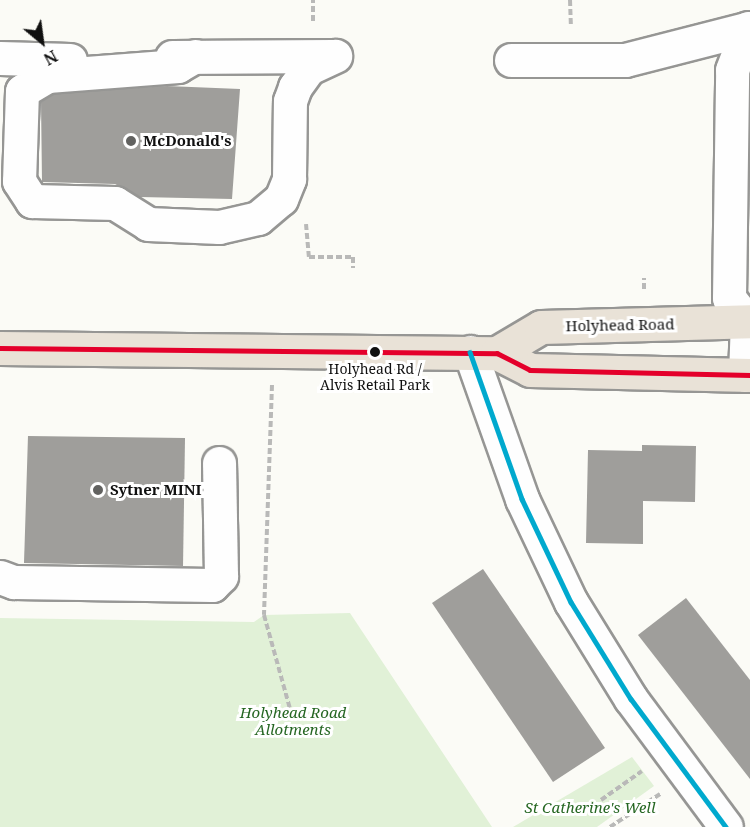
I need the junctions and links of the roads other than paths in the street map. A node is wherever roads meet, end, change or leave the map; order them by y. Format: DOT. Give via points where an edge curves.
graph roads {
  1 [pos="749,29"];
  2 [pos="246,55"];
  3 [pos="195,56"];
  4 [pos="0,58"];
  5 [pos="511,60"];
  6 [pos="290,101"];
  7 [pos="749,320"];
  8 [pos="0,352"];
  9 [pos="483,352"];
  10 [pos="748,375"];
  11 [pos="219,463"];
  12 [pos="0,577"];
  13 [pos="726,827"];
  1 -- 5 [label="street" via="625,60"];
  1 -- 7 [label="street" via="732,70 729,298"];
  2 -- 3 [label="street"];
  2 -- 6 [label="street" via="262,64"];
  2 -- 6 [label="street" via="335,56 309,68"];
  3 -- 4 [label="street"];
  3 -- 6 [label="street" via="178,66 47,76 22,91 19,182 32,201 116,203 148,224 219,227 258,218 281,199 289,179"];
  7 -- 9 [label="highway, Holyhead Road" via="541,327"];
  7 -- 10 [label="street"];
  8 -- 9 [label="highway"];
  9 -- 10 [label="highway" via="530,370"];
  9 -- 13 [label="street" via="522,499 571,602 676,764"];
  11 -- 12 [label="street" via="221,576 212,585 14,582"];
}
